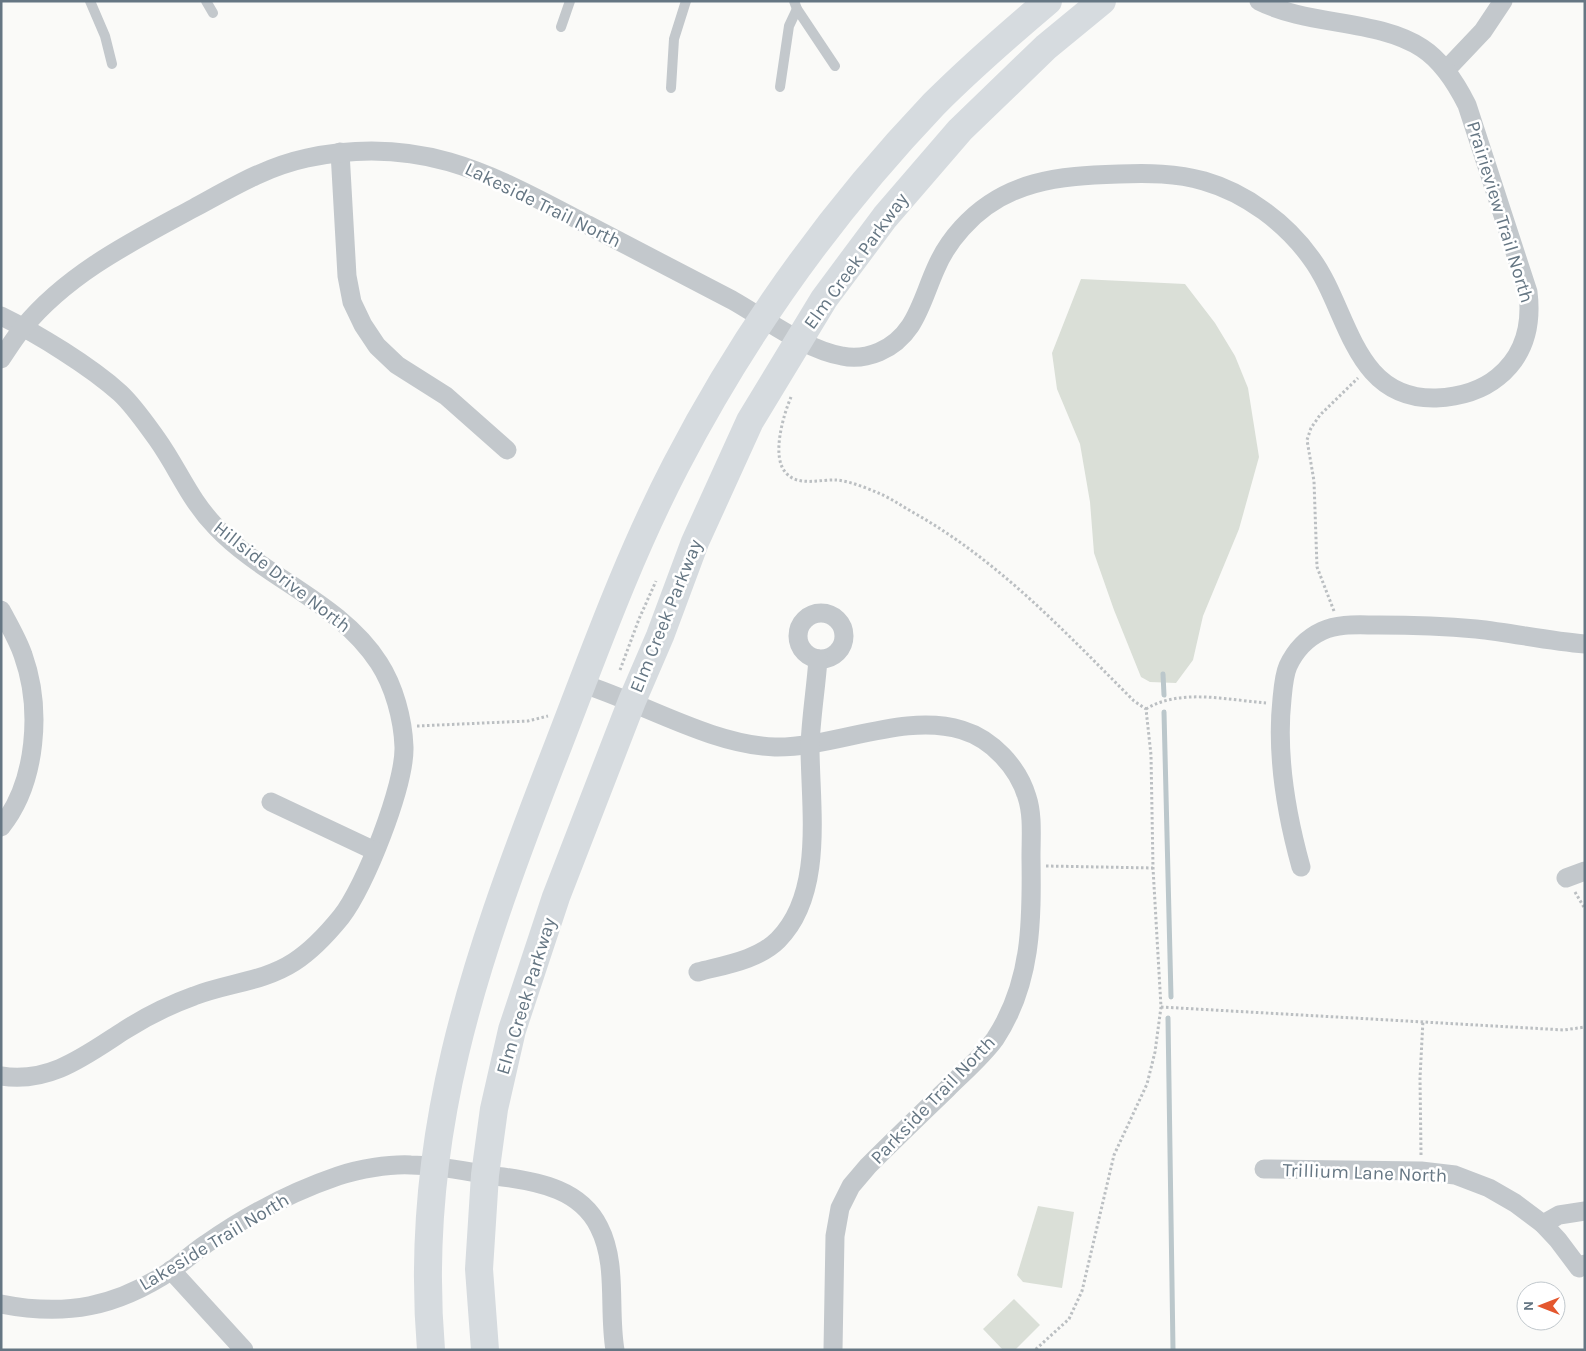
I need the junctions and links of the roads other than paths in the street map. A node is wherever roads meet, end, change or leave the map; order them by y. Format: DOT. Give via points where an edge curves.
graph roads {
  1 [pos="90,1"];
  2 [pos="206,1"];
  3 [pos="570,1"];
  4 [pos="686,1"];
  5 [pos="1048,1"];
  6 [pos="1102,1"];
  7 [pos="1259,1"];
  8 [pos="1504,1"];
  9 [pos="796,5"];
  10 [pos="213,13"];
  11 [pos="561,28"];
  12 [pos="112,64"];
  13 [pos="835,66"];
  14 [pos="1446,70"];
  15 [pos="670,88"];
  16 [pos="780,88"];
  17 [pos="340,152"];
  18 [pos="1,316"];
  19 [pos="763,318"];
  20 [pos="24,327"];
  21 [pos="800,338"];
  22 [pos="1,359"];
  23 [pos="507,450"];
  24 [pos="1,610"];
  25 [pos="1585,644"];
  26 [pos="818,659"];
  27 [pos="582,684"];
  28 [pos="632,701"];
  29 [pos="810,744"];
  30 [pos="271,802"];
  31 [pos="1,827"];
  32 [pos="375,851"];
  33 [pos="1301,867"];
  34 [pos="1585,871"];
  35 [pos="1566,878"];
  36 [pos="698,972"];
  37 [pos="1,1076"];
  38 [pos="433,1167"];
  39 [pos="1264,1169"];
  40 [pos="485,1175"];
  41 [pos="1585,1211"];
  42 [pos="1543,1224"];
  43 [pos="171,1270"];
  44 [pos="1583,1272"];
  45 [pos="1,1304"];
  46 [pos="244,1350"];
  47 [pos="432,1350"];
  48 [pos="485,1350"];
  49 [pos="616,1350"];
  50 [pos="833,1350"];
  1 -- 12 [label="lane" via="105,36"];
  2 -- 10 [label="lane"];
  3 -- 11 [label="lane"];
  4 -- 15 [label="lane" via="674,39"];
  5 -- 19 [label="street, Elm Creek Parkway" via="935,104 889,155 831,224"];
  6 -- 21 [label="street, Elm Creek Parkway" via="1046,47 960,130 885,217 824,299"];
  7 -- 14 [label="street, Prairieview Trail North" via="1295,14 1402,38 1422,48"];
  8 -- 14 [label="street" via="1483,31"];
  9 -- 13 [label="lane"];
  9 -- 16 [label="lane" via="789,26"];
  14 -- 21 [label="street, Prairieview Trail North" via="1467,105 1528,292 1530,310 1528,330 1516,358 1488,384 1469,392 1429,398 1410,394 1379,379 1356,350 1320,271 1288,231 1236,193 1207,182 1161,173 1064,176 1035,182 996,199 962,228 948,246 908,332 891,347 872,355 844,357 822,351"];
  17 -- 19 [label="street, Lakeside Trail North" via="382,150 429,156 470,167 515,186"];
  17 -- 20 [label="street, Lakeside Trail North" via="305,158 240,181 100,260 62,290"];
  17 -- 23 [label="street" via="347,276 352,302 363,325 377,346 397,365 446,396"];
  18 -- 20 [label="street, Hillside Drive North"];
  19 -- 21 [label="street, Lakeside Trail North"];
  19 -- 27 [label="street, Elm Creek Parkway" via="676,465 626,572"];
  20 -- 22 [label="street, Lakeside Trail North"];
  20 -- 32 [label="street, Hillside Drive North" via="120,393 160,443 198,508 226,538 338,618 380,664 392,691 404,749 399,784"];
  21 -- 28 [label="street, Elm Creek Parkway" via="750,420 695,542"];
  24 -- 31 [label="street" via="24,655 32,688 34,724 21,792"];
  25 -- 33 [label="street" via="1475,629 1411,625 1340,625 1322,631 1297,651 1287,667 1282,704 1282,771"];
  26 -- 29 [label="street"];
  27 -- 28 [label="street, Parkside Trail North"];
  27 -- 38 [label="street, Elm Creek Parkway" via="510,871 472,984 444,1100"];
  28 -- 29 [label="street, Parkside Trail North" via="738,741 774,747"];
  28 -- 40 [label="street, Elm Creek Parkway" via="556,897 512,1030 494,1109"];
  29 -- 36 [label="street" via="812,852 808,884 801,902 778,940 734,963"];
  29 -- 50 [label="street, Parkside Trail North" via="941,724 985,740 1004,757 1028,797 1031,820 1032,918 1022,983 1011,1013 994,1041 851,1186 840,1208 835,1236"];
  30 -- 32 [label="street"];
  32 -- 37 [label="street, Hillside Drive North" via="343,916 295,962 266,976 200,993 170,1005 61,1070 39,1076"];
  34 -- 35 [label="street"];
  38 -- 40 [label="street, Lakeside Trail North"];
  38 -- 43 [label="street, Lakeside Trail North" via="410,1164 339,1176 248,1218"];
  38 -- 47 [label="street, Elm Creek Parkway" via="427,1244 427,1302"];
  39 -- 42 [label="street, Trillium Lane North" via="1421,1171 1455,1175 1489,1188"];
  40 -- 48 [label="street, Elm Creek Parkway" via="479,1269"];
  40 -- 49 [label="street" via="533,1181 562,1190 582,1204 599,1226 608,1250"];
  41 -- 42 [label="street" via="1559,1215"];
  42 -- 44 [label="street, Trillium Lane North"];
  43 -- 45 [label="street, Lakeside Trail North" via="109,1302 72,1310 29,1310"];
  43 -- 46 [label="street"];
}
